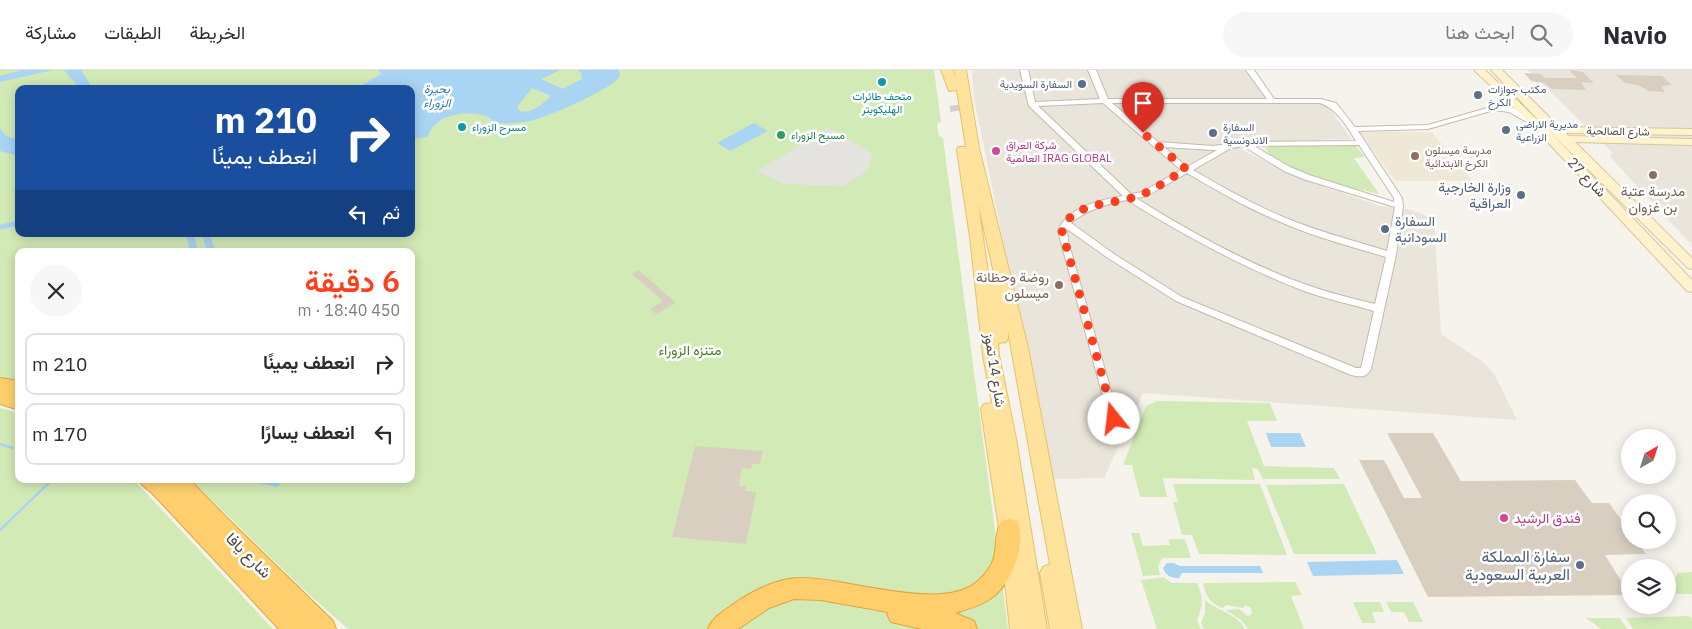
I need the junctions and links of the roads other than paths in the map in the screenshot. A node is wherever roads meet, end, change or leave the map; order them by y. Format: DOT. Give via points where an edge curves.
graph roads {
  1 [pos="949,70"];
  2 [pos="962,70"];
  3 [pos="1024,70"];
  4 [pos="1092,70"];
  5 [pos="1250,70"];
  6 [pos="1479,70"];
  7 [pos="1496,70"];
  8 [pos="958,88"];
  9 [pos="1105,101"];
  10 [pos="1272,101"];
  11 [pos="1032,104"];
  12 [pos="956,108"];
  13 [pos="1545,127"];
  14 [pos="1352,129"];
  15 [pos="1586,130"];
  16 [pos="1692,132"];
  17 [pos="1566,139"];
  18 [pos="1595,140"];
  19 [pos="1692,142"];
  20 [pos="1362,143"];
  21 [pos="1156,144"];
  22 [pos="1244,144"];
  23 [pos="1228,147"];
  24 [pos="968,148"];
  25 [pos="1584,156"];
  26 [pos="1186,169"];
  27 [pos="1130,198"];
  28 [pos="1399,206"];
  29 [pos="1064,223"];
  30 [pos="1633,225"];
  31 [pos="1654,226"];
  32 [pos="1390,255"];
  33 [pos="998,260"];
  34 [pos="1692,265"];
  35 [pos="1692,288"];
  36 [pos="1380,309"];
  37 [pos="991,355"];
  38 [pos="0,384"];
  39 [pos="15,387"];
  40 [pos="0,397"];
  41 [pos="15,402"];
  42 [pos="1114,419"];
  43 [pos="155,483"];
  44 [pos="180,483"];
  45 [pos="1009,528"];
  46 [pos="295,629"];
  47 [pos="324,629"];
  48 [pos="720,629"];
  49 [pos="738,629"];
  50 [pos="966,629"];
  51 [pos="1020,629"];
  52 [pos="1037,629"];
  53 [pos="1049,629"];
  54 [pos="1060,629"];
  55 [pos="1072,629"];
  1 -- 8 [label="main road, شارع 14 تموز"];
  2 -- 8 [label="main road, شارع 14 تموز"];
  3 -- 11 [label="street"];
  4 -- 9 [label="street"];
  5 -- 10 [label="street"];
  6 -- 13 [label="main road, شارع 27"];
  7 -- 13 [label="main road, شارع 27"];
  8 -- 12 [label="main road, شارع 14 تموز"];
  8 -- 24 [label="main road, شارع 14 تموز"];
  9 -- 10 [label="street"];
  9 -- 11 [label="street"];
  9 -- 21 [label="street"];
  10 -- 14 [label="street" via="1329,103"];
  11 -- 27 [label="street"];
  12 -- 24 [label="main road, شارع 14 تموز"];
  13 -- 14 [label="street" via="1511,110 1494,108 1428,127"];
  13 -- 15 [label="main road, شارع الصالحية"];
  13 -- 15 [label="main road" via="1560,123"];
  13 -- 17 [label="main road, شارع 27"];
  13 -- 30 [label="main road, شارع 27"];
  14 -- 20 [label="street"];
  15 -- 16 [label="main road, شارع الصالحية"];
  17 -- 18 [label="main road, شارع الصالحية"];
  17 -- 25 [label="main road, شارع 27"];
  18 -- 19 [label="main road, شارع الصالحية"];
  18 -- 25 [label="main road" via="1585,148"];
  20 -- 22 [label="street"];
  20 -- 28 [label="street" via="1392,186"];
  21 -- 23 [label="street"];
  21 -- 26 [label="street"];
  22 -- 23 [label="street"];
  22 -- 28 [label="street" via="1306,177"];
  23 -- 26 [label="street"];
  24 -- 33 [label="main road, شارع 14 تموز"];
  24 -- 37 [label="main road, شارع 14 تموز"];
  25 -- 31 [label="main road, شارع 27"];
  26 -- 27 [label="street" via="1144,194"];
  26 -- 32 [label="street" via="1280,220"];
  27 -- 29 [label="street" via="1077,213"];
  27 -- 36 [label="street" via="1187,233 1244,262 1309,289"];
  28 -- 32 [label="street"];
  29 -- 36 [label="street" via="1179,299 1355,372 1363,373 1366,368"];
  29 -- 42 [label="street" via="1064,242"];
  30 -- 31 [label="main road"];
  30 -- 35 [label="main road, شارع 27"];
  31 -- 34 [label="main road, شارع 27"];
  32 -- 36 [label="street"];
  33 -- 53 [label="main road, شارع 14 تموز" via="1001,351"];
  33 -- 54 [label="main road"];
  33 -- 55 [label="main road, شارع 14 تموز" via="1020,348"];
  37 -- 45 [label="main road" via="988,392"];
  37 -- 52 [label="main road, شارع 14 تموز"];
  38 -- 39 [label="highway"];
  40 -- 41 [label="highway"];
  43 -- 46 [label="highway, شارع يافا"];
  44 -- 47 [label="highway, شارع يافا"];
  45 -- 48 [label="highway" via="1007,555 1000,572 988,588 973,598 949,604 923,605 820,589 789,589 757,601"];
  45 -- 51 [label="main road"];
  49 -- 50 [label="highway" via="760,614 788,603 819,600 952,623"];
}
